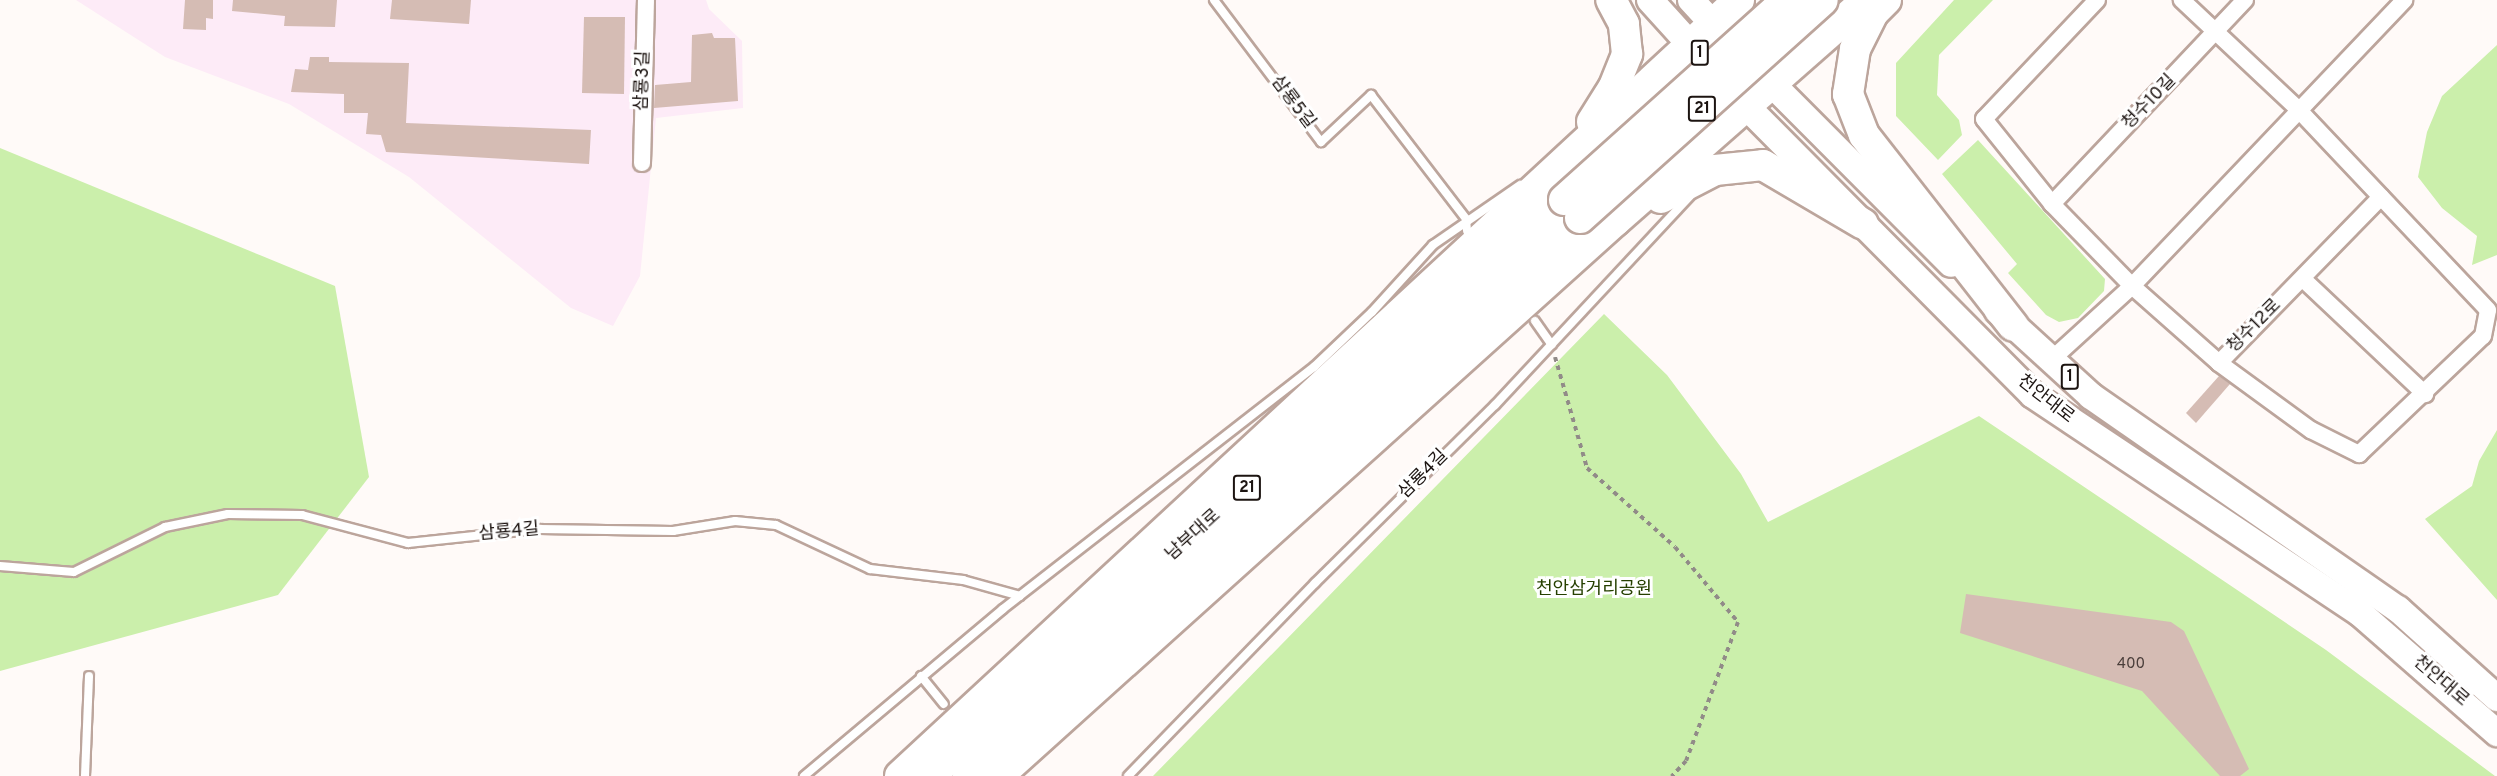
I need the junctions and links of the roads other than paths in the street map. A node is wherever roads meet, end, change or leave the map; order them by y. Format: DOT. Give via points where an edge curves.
graph roads {
  1 [pos="646,0"];
  2 [pos="1214,0"];
  3 [pos="1611,0"];
  4 [pos="1650,0"];
  5 [pos="1691,0"];
  6 [pos="1739,0"];
  7 [pos="1787,0"];
  8 [pos="1823,0"];
  9 [pos="1828,0"];
  10 [pos="1866,0"];
  11 [pos="1886,0"];
  12 [pos="2097,0"];
  13 [pos="2182,0"];
  14 [pos="2245,0"];
  15 [pos="2404,0"];
  16 [pos="1701,33"];
  17 [pos="2217,33"];
  18 [pos="1773,86"];
  19 [pos="1748,108"];
  20 [pos="2299,110"];
  21 [pos="642,163"];
  22 [pos="1564,165"];
  23 [pos="1715,170"];
  24 [pos="2381,197"];
  25 [pos="2052,204"];
  26 [pos="1572,209"];
  27 [pos="1466,219"];
  28 [pos="1615,221"];
  29 [pos="1863,224"];
  30 [pos="1467,231"];
  31 [pos="2303,279"];
  32 [pos="2132,286"];
  33 [pos="1535,321"];
  34 [pos="2013,326"];
  35 [pos="1552,345"];
  36 [pos="2051,360"];
  37 [pos="2219,363"];
  38 [pos="2425,394"];
  39 [pos="0,566"];
  40 [pos="1020,596"];
  41 [pos="921,675"];
  42 [pos="89,676"];
  43 [pos="2497,698"];
  44 [pos="944,704"];
  45 [pos="2497,734"];
  46 [pos="85,776"];
  47 [pos="804,776"];
  48 [pos="900,776"];
  49 [pos="930,776"];
  50 [pos="968,776"];
  51 [pos="998,776"];
  52 [pos="1128,776"];
  1 -- 21 [label="street, 삼룡3길"];
  2 -- 27 [label="lane, 삼룡5길" via="1321,142 1371,95"];
  3 -- 22 [label="highway" via="1624,24 1627,54 1613,89"];
  4 -- 16 [label="main road, 천안대로 / 1"];
  5 -- 16 [label="main road, 천안대로 / 1"];
  6 -- 16 [label="highway"];
  7 -- 26 [label="highway, 21, bridge"];
  8 -- 26 [label="highway, 21, bridge"];
  9 -- 10 [label="highway" via="1839,4"];
  10 -- 18 [label="highway"];
  11 -- 34 [label="highway" via="1873,13 1855,49 1848,94 1864,135"];
  12 -- 25 [label="street" via="1984,118"];
  13 -- 17 [label="street, 청수12로"];
  14 -- 17 [label="street, 청수10길"];
  15 -- 20 [label="street"];
  16 -- 18 [label="main road, 천안대로 / 1"];
  16 -- 19 [label="main road, 천안대로 / 1"];
  16 -- 22 [label="highway"];
  17 -- 20 [label="street, 청수12로"];
  17 -- 25 [label="street, 청수10길"];
  18 -- 19 [label="highway"];
  18 -- 34 [label="main road, 천안대로 / 1"];
  19 -- 28 [label="highway"];
  19 -- 29 [label="main road, 천안대로 / 1"];
  20 -- 24 [label="street, 청수12로"];
  20 -- 32 [label="street"];
  22 -- 27 [label="lane" via="1528,180"];
  22 -- 48 [label="highway"];
  23 -- 28 [label="highway"];
  23 -- 29 [label="highway" via="1763,165"];
  23 -- 35 [label="lane, 삼룡4길"];
  24 -- 31 [label="street, 청수12로"];
  24 -- 38 [label="street, 청수12로" via="2488,310 2483,336"];
  25 -- 32 [label="street"];
  26 -- 49 [label="highway, 남부대로 / 21"];
  26 -- 50 [label="highway, 남부대로 / 21"];
  27 -- 30 [label="lane"];
  27 -- 40 [label="lane" via="1433,245 1372,312 1314,367"];
  28 -- 51 [label="highway"];
  29 -- 45 [label="main road, 천안대로 / 1" via="2033,395 2361,614"];
  31 -- 37 [label="street, 청수12로"];
  31 -- 38 [label="street"];
  32 -- 36 [label="street"];
  32 -- 37 [label="street"];
  33 -- 35 [label="lane"];
  34 -- 36 [label="main road, 천안대로 / 1"];
  35 -- 52 [label="lane, 삼룡4길"];
  36 -- 43 [label="main road, 천안대로 / 1" via="2091,396 2398,609"];
  37 -- 38 [label="street, 청수12로" via="2311,430 2359,454"];
  39 -- 40 [label="lane, 삼룡4길" via="74,572 165,527 228,514 302,515 408,543 540,529 673,531 735,521 776,525 870,569 963,580"];
  40 -- 41 [label="lane"];
  41 -- 44 [label="lane"];
  41 -- 47 [label="lane"];
  42 -- 46 [label="lane"];
}
